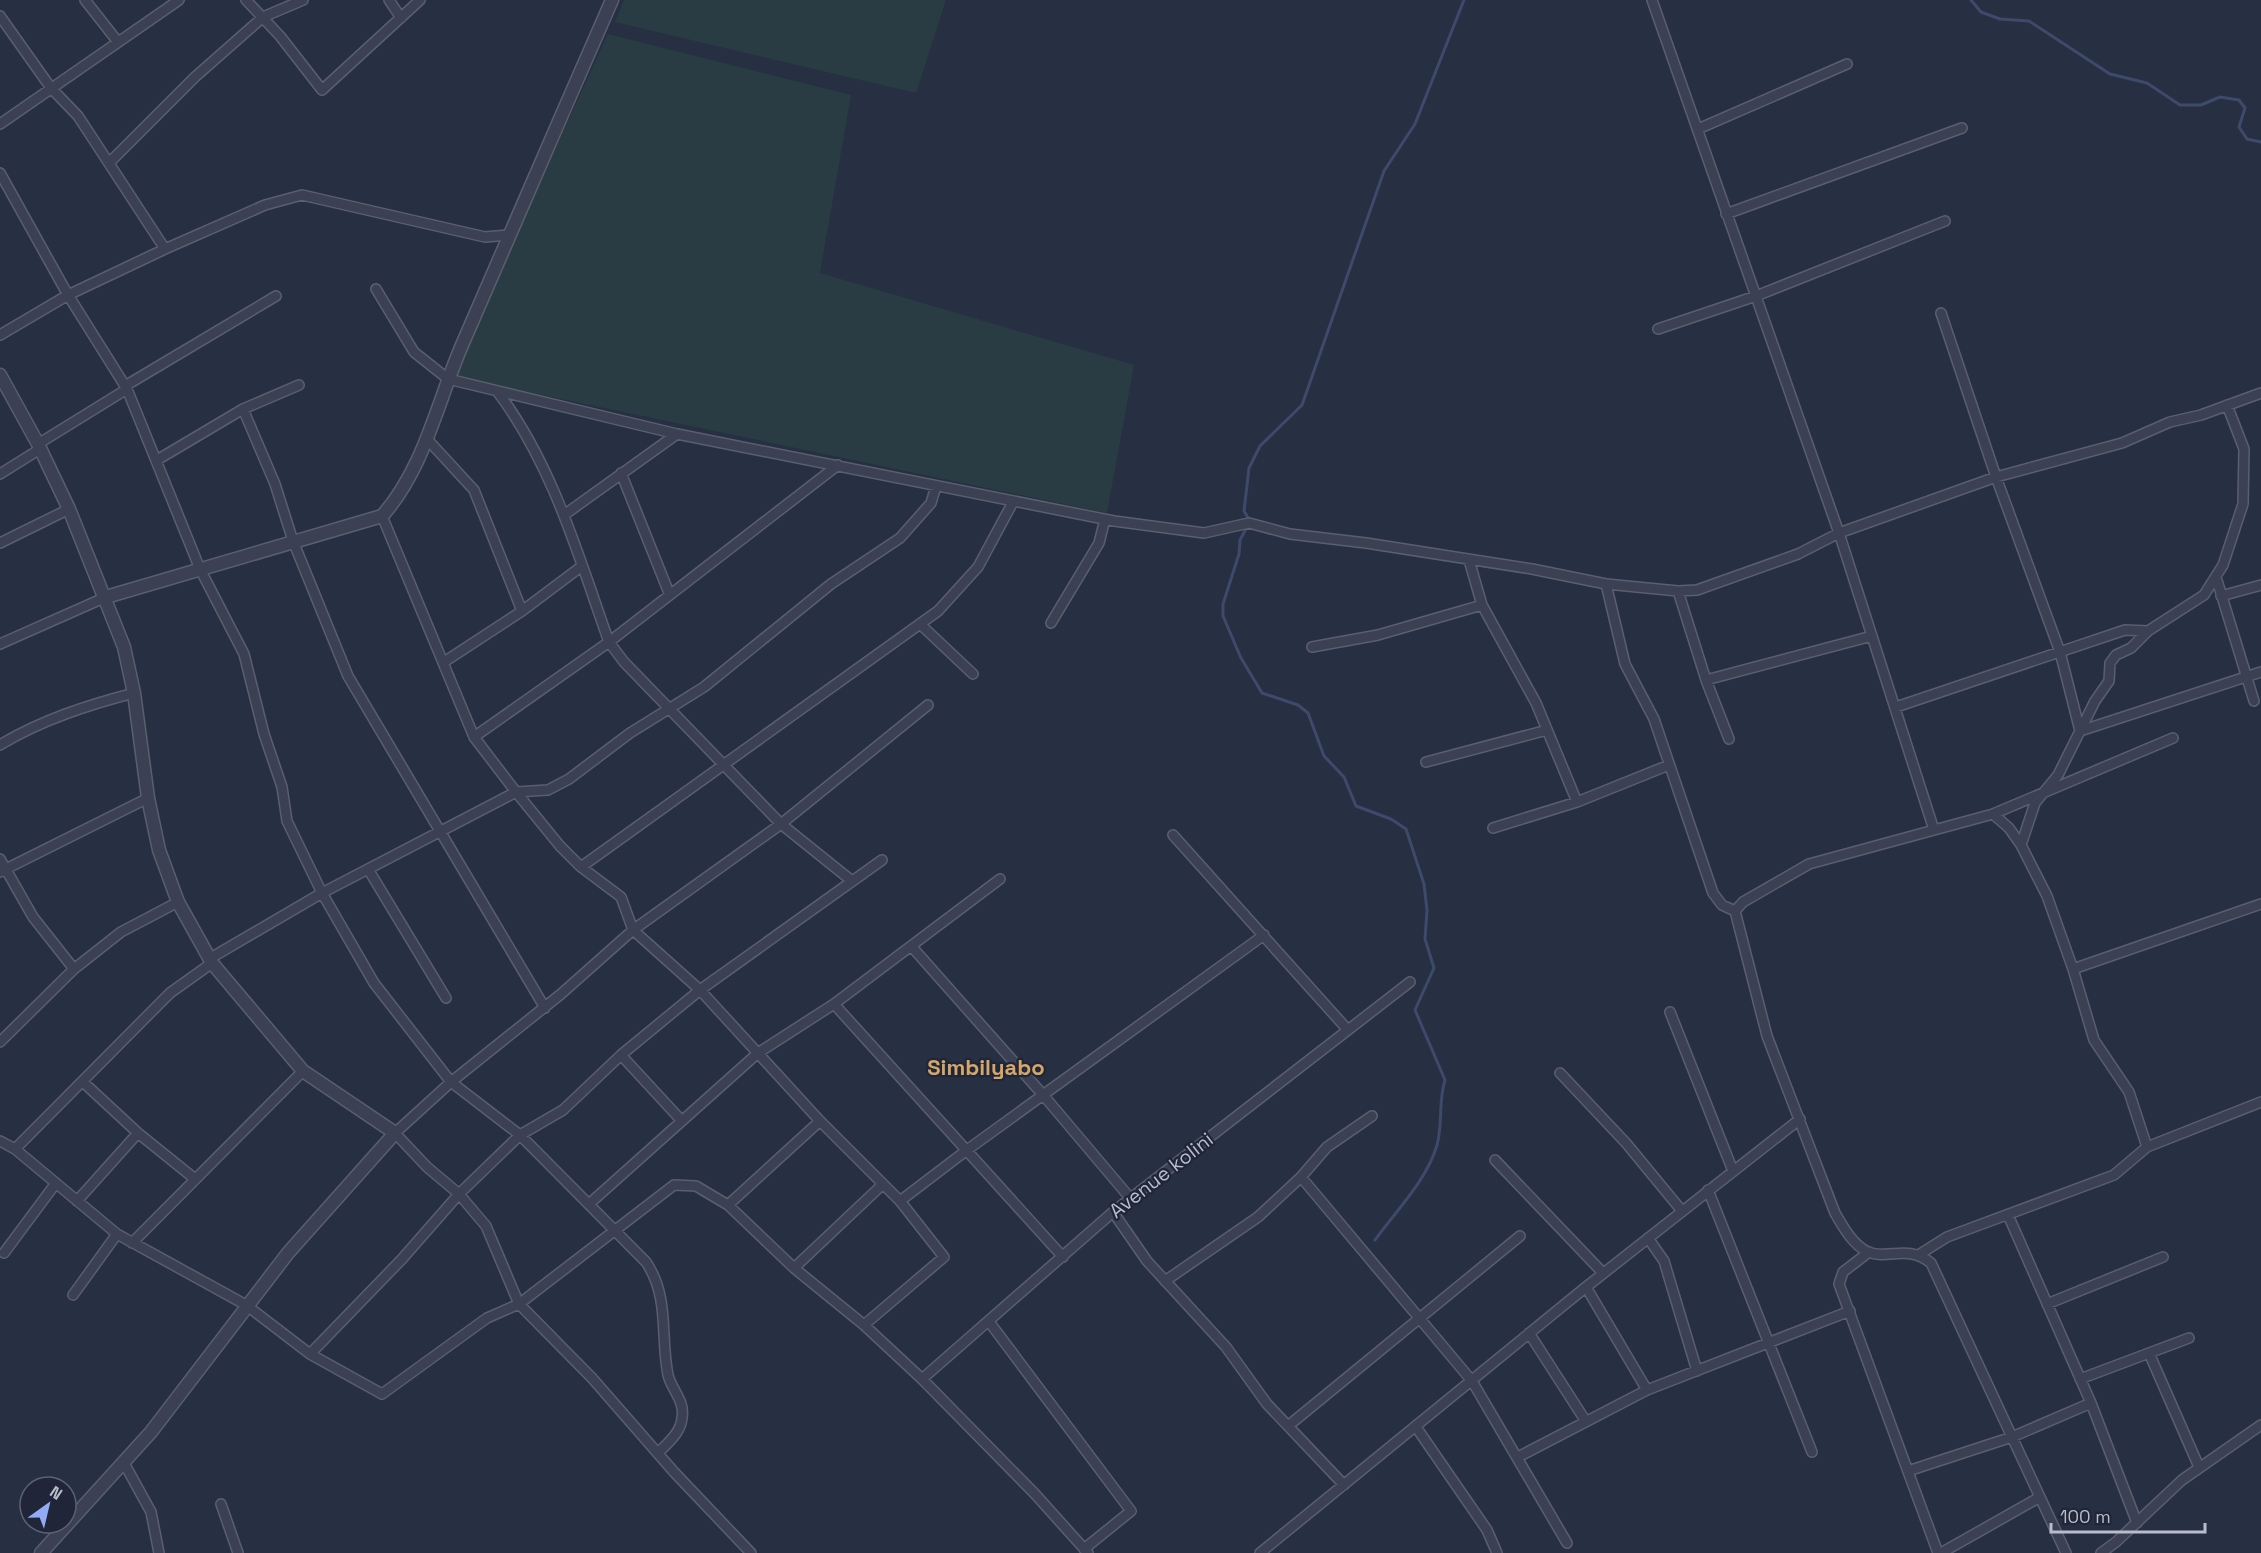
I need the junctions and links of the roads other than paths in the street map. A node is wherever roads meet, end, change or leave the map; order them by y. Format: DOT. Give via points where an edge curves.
graph roads {
  1 [pos="85,0"];
  2 [pos="179,0"];
  3 [pos="246,0"];
  4 [pos="303,0"];
  5 [pos="389,0"];
  6 [pos="420,0"];
  7 [pos="612,0"];
  8 [pos="1652,0"];
  9 [pos="0,16"];
  10 [pos="263,17"];
  11 [pos="401,18"];
  12 [pos="118,42"];
  13 [pos="1847,64"];
  14 [pos="51,88"];
  15 [pos="0,124"];
  16 [pos="1962,128"];
  17 [pos="1698,129"];
  18 [pos="110,162"];
  19 [pos="0,173"];
  20 [pos="1726,214"];
  21 [pos="1945,221"];
  22 [pos="508,235"];
  23 [pos="165,249"];
  24 [pos="376,289"];
  25 [pos="68,295"];
  26 [pos="276,296"];
  27 [pos="1756,296"];
  28 [pos="1941,313"];
  29 [pos="1658,329"];
  30 [pos="0,335"];
  31 [pos="0,375"];
  32 [pos="448,379"];
  33 [pos="300,385"];
  34 [pos="126,387"];
  35 [pos="497,391"];
  36 [pos="2261,393"];
  37 [pos="2227,405"];
  38 [pos="243,409"];
  39 [pos="677,434"];
  40 [pos="427,439"];
  41 [pos="39,446"];
  42 [pos="157,460"];
  43 [pos="838,465"];
  44 [pos="621,473"];
  45 [pos="0,474"];
  46 [pos="1996,477"];
  47 [pos="936,486"];
  48 [pos="1012,502"];
  49 [pos="69,509"];
  50 [pos="564,515"];
  51 [pos="382,516"];
  52 [pos="1105,519"];
  53 [pos="1839,533"];
  54 [pos="293,541"];
  55 [pos="0,543"];
  56 [pos="1469,560"];
  57 [pos="582,566"];
  58 [pos="200,569"];
  59 [pos="2216,577"];
  60 [pos="1606,584"];
  61 [pos="2261,585"];
  62 [pos="1678,591"];
  63 [pos="669,593"];
  64 [pos="2221,596"];
  65 [pos="106,597"];
  66 [pos="1482,605"];
  67 [pos="522,611"];
  68 [pos="920,624"];
  69 [pos="1051,624"];
  70 [pos="2148,631"];
  71 [pos="1872,636"];
  72 [pos="609,642"];
  73 [pos="0,644"];
  74 [pos="1312,647"];
  75 [pos="2060,652"];
  76 [pos="444,662"];
  77 [pos="2261,672"];
  78 [pos="973,674"];
  79 [pos="2246,677"];
  80 [pos="1706,680"];
  81 [pos="134,693"];
  82 [pos="2254,701"];
  83 [pos="928,705"];
  84 [pos="1896,707"];
  85 [pos="669,710"];
  86 [pos="1547,730"];
  87 [pos="2080,731"];
  88 [pos="474,737"];
  89 [pos="2173,738"];
  90 [pos="1730,739"];
  91 [pos="0,745"];
  92 [pos="1426,762"];
  93 [pos="726,765"];
  94 [pos="1669,765"];
  95 [pos="2044,791"];
  96 [pos="516,792"];
  97 [pos="148,798"];
  98 [pos="1577,802"];
  99 [pos="1993,814"];
  100 [pos="781,824"];
  101 [pos="1493,828"];
  102 [pos="1934,830"];
  103 [pos="440,834"];
  104 [pos="1173,835"];
  105 [pos="2021,845"];
  106 [pos="0,859"];
  107 [pos="882,860"];
  108 [pos="581,867"];
  109 [pos="368,869"];
  110 [pos="2,871"];
  111 [pos="999,879"];
  112 [pos="852,881"];
  113 [pos="322,893"];
  114 [pos="178,902"];
  115 [pos="2261,904"];
  116 [pos="1736,911"];
  117 [pos="633,930"];
  118 [pos="1264,935"];
  119 [pos="912,947"];
  120 [pos="210,962"];
  121 [pos="74,969"];
  122 [pos="2073,969"];
  123 [pos="1410,982"];
  124 [pos="700,990"];
  125 [pos="446,998"];
  126 [pos="834,1004"];
  127 [pos="545,1008"];
  128 [pos="1670,1012"];
  129 [pos="1347,1029"];
  130 [pos="0,1042"];
  131 [pos="758,1053"];
  132 [pos="621,1055"];
  133 [pos="303,1071"];
  134 [pos="1560,1073"];
  135 [pos="82,1082"];
  136 [pos="451,1082"];
  137 [pos="1044,1096"];
  138 [pos="2261,1102"];
  139 [pos="1372,1116"];
  140 [pos="681,1119"];
  141 [pos="1800,1119"];
  142 [pos="820,1121"];
  143 [pos="138,1133"];
  144 [pos="395,1133"];
  145 [pos="520,1135"];
  146 [pos="0,1141"];
  147 [pos="2147,1147"];
  148 [pos="15,1149"];
  149 [pos="967,1150"];
  150 [pos="1495,1160"];
  151 [pos="1733,1171"];
  152 [pos="1301,1177"];
  153 [pos="195,1179"];
  154 [pos="56,1184"];
  155 [pos="883,1184"];
  156 [pos="1708,1190"];
  157 [pos="459,1194"];
  158 [pos="1131,1199"];
  159 [pos="77,1201"];
  160 [pos="900,1201"];
  161 [pos="589,1204"];
  162 [pos="728,1204"];
  163 [pos="1682,1211"];
  164 [pos="1113,1212"];
  165 [pos="2008,1215"];
  166 [pos="614,1229"];
  167 [pos="117,1234"];
  168 [pos="1520,1236"];
  169 [pos="1648,1238"];
  170 [pos="132,1243"];
  171 [pos="1869,1252"];
  172 [pos="4,1253"];
  173 [pos="1920,1254"];
  174 [pos="1063,1257"];
  175 [pos="2163,1257"];
  176 [pos="794,1268"];
  177 [pos="1603,1273"];
  178 [pos="1165,1281"];
  179 [pos="1586,1287"];
  180 [pos="73,1295"];
  181 [pos="519,1304"];
  182 [pos="2047,1304"];
  183 [pos="246,1305"];
  184 [pos="1850,1311"];
  185 [pos="1419,1317"];
  186 [pos="990,1323"];
  187 [pos="864,1325"];
  188 [pos="1529,1333"];
  189 [pos="2189,1338"];
  190 [pos="1770,1342"];
  191 [pos="2149,1353"];
  192 [pos="310,1354"];
  193 [pos="1697,1371"];
  194 [pos="922,1379"];
  195 [pos="2080,1379"];
  196 [pos="1472,1381"];
  197 [pos="1647,1390"];
  198 [pos="2091,1403"];
  199 [pos="1585,1420"];
  200 [pos="2261,1425"];
  201 [pos="1288,1426"];
  202 [pos="1416,1427"];
  203 [pos="2012,1437"];
  204 [pos="659,1452"];
  205 [pos="1812,1452"];
  206 [pos="1518,1457"];
  207 [pos="124,1463"];
  208 [pos="2199,1467"];
  209 [pos="1908,1471"];
  210 [pos="1344,1485"];
  211 [pos="2040,1497"];
  212 [pos="221,1504"];
  213 [pos="2137,1523"];
  214 [pos="1567,1543"];
  215 [pos="1086,1551"];
  216 [pos="1264,1552"];
  217 [pos="40,1553"];
  218 [pos="159,1553"];
  219 [pos="238,1553"];
  220 [pos="751,1553"];
  221 [pos="1497,1553"];
  222 [pos="1939,1553"];
  223 [pos="2066,1553"];
  224 [pos="2101,1553"];
  1 -- 12 [label="street"];
  2 -- 12 [label="street"];
  3 -- 10 [label="street"];
  4 -- 10 [label="street"];
  5 -- 11 [label="street"];
  6 -- 11 [label="street"];
  7 -- 22 [label="street"];
  8 -- 17 [label="street"];
  9 -- 14 [label="street"];
  10 -- 11 [label="street" via="322,90"];
  10 -- 18 [label="street" via="195,77"];
  12 -- 14 [label="street"];
  13 -- 17 [label="street"];
  14 -- 15 [label="street"];
  14 -- 18 [label="street" via="78,116"];
  16 -- 20 [label="street"];
  17 -- 20 [label="street"];
  18 -- 23 [label="street"];
  19 -- 25 [label="street"];
  20 -- 27 [label="street"];
  21 -- 27 [label="street"];
  22 -- 23 [label="street" via="485,237 302,195 265,205"];
  22 -- 32 [label="street"];
  23 -- 25 [label="street"];
  24 -- 32 [label="street" via="414,352"];
  25 -- 30 [label="street"];
  25 -- 34 [label="street"];
  26 -- 34 [label="street"];
  27 -- 29 [label="street"];
  27 -- 53 [label="street"];
  28 -- 46 [label="street"];
  31 -- 41 [label="street"];
  32 -- 35 [label="street"];
  32 -- 40 [label="street"];
  33 -- 38 [label="street"];
  34 -- 41 [label="street"];
  34 -- 42 [label="street"];
  35 -- 39 [label="street"];
  35 -- 50 [label="street" via="524,429"];
  36 -- 37 [label="street"];
  37 -- 46 [label="street" via="2170,422 2122,443"];
  37 -- 59 [label="street" via="2244,449 2243,504"];
  38 -- 42 [label="street"];
  38 -- 54 [label="street" via="275,484"];
  39 -- 43 [label="street"];
  39 -- 44 [label="street"];
  40 -- 51 [label="street" via="401,495"];
  40 -- 67 [label="street" via="474,490"];
  41 -- 45 [label="street"];
  41 -- 49 [label="street"];
  42 -- 58 [label="street"];
  43 -- 47 [label="street"];
  43 -- 63 [label="street"];
  44 -- 50 [label="street"];
  44 -- 63 [label="street"];
  46 -- 53 [label="street"];
  46 -- 75 [label="street"];
  47 -- 48 [label="street"];
  47 -- 85 [label="street" via="931,503 900,538 831,584 704,687"];
  48 -- 52 [label="street"];
  48 -- 68 [label="street" via="978,567 938,611"];
  49 -- 55 [label="street"];
  49 -- 65 [label="street"];
  50 -- 57 [label="street"];
  51 -- 54 [label="street"];
  51 -- 76 [label="street"];
  52 -- 56 [label="street" via="1204,533 1249,523 1290,534"];
  52 -- 69 [label="street" via="1099,543"];
  53 -- 62 [label="street" via="1798,554 1697,590"];
  53 -- 71 [label="street"];
  54 -- 58 [label="street"];
  54 -- 103 [label="street" via="348,676"];
  56 -- 60 [label="street"];
  56 -- 66 [label="street"];
  57 -- 67 [label="street"];
  57 -- 72 [label="street"];
  58 -- 65 [label="street"];
  58 -- 113 [label="street" via="244,654 282,787 287,821"];
  59 -- 64 [label="street"];
  59 -- 70 [label="street" via="2204,595"];
  60 -- 62 [label="street"];
  60 -- 94 [label="street" via="1625,664 1654,719"];
  61 -- 64 [label="street"];
  62 -- 80 [label="street"];
  63 -- 72 [label="street"];
  64 -- 79 [label="street"];
  65 -- 73 [label="street"];
  65 -- 81 [label="street" via="124,647"];
  66 -- 74 [label="street" via="1378,635"];
  66 -- 86 [label="street"];
  67 -- 76 [label="street"];
  68 -- 78 [label="street"];
  68 -- 93 [label="street"];
  70 -- 75 [label="street" via="2126,630"];
  70 -- 87 [label="street" via="2110,663 2109,681"];
  71 -- 80 [label="street"];
  71 -- 84 [label="street"];
  72 -- 85 [label="street"];
  72 -- 88 [label="street"];
  75 -- 84 [label="street"];
  75 -- 87 [label="street"];
  76 -- 88 [label="street"];
  77 -- 79 [label="street"];
  79 -- 82 [label="street"];
  79 -- 87 [label="street"];
  80 -- 90 [label="street"];
  81 -- 91 [label="street" via="27,729"];
  81 -- 97 [label="street"];
  83 -- 100 [label="street"];
  84 -- 102 [label="street"];
  85 -- 93 [label="street"];
  85 -- 96 [label="street" via="548,790"];
  86 -- 92 [label="street"];
  86 -- 98 [label="street"];
  87 -- 95 [label="street" via="2058,775"];
  88 -- 96 [label="street"];
  89 -- 95 [label="street"];
  93 -- 100 [label="street"];
  93 -- 108 [label="street"];
  94 -- 98 [label="street"];
  94 -- 116 [label="street" via="1713,893 1722,905"];
  95 -- 99 [label="street"];
  95 -- 105 [label="street" via="2035,803"];
  96 -- 103 [label="street"];
  96 -- 108 [label="street"];
  97 -- 110 [label="street"];
  97 -- 114 [label="street" via="159,850"];
  98 -- 101 [label="street"];
  99 -- 102 [label="street"];
  99 -- 105 [label="street"];
  100 -- 112 [label="street"];
  100 -- 117 [label="street"];
  102 -- 116 [label="street" via="1809,864 1743,902"];
  103 -- 109 [label="street"];
  103 -- 127 [label="street"];
  104 -- 118 [label="street"];
  105 -- 122 [label="street" via="2047,896"];
  106 -- 110 [label="street"];
  107 -- 112 [label="street"];
  108 -- 117 [label="street" via="621,897"];
  109 -- 113 [label="street"];
  109 -- 125 [label="street"];
  110 -- 121 [label="street"];
  111 -- 119 [label="street"];
  112 -- 124 [label="street"];
  113 -- 120 [label="street"];
  113 -- 136 [label="street" via="374,983"];
  114 -- 120 [label="street"];
  114 -- 121 [label="street" via="121,932"];
  115 -- 122 [label="street"];
  116 -- 141 [label="street" via="1767,1036"];
  117 -- 124 [label="street"];
  117 -- 127 [label="street"];
  118 -- 129 [label="street"];
  118 -- 137 [label="street"];
  119 -- 126 [label="street"];
  119 -- 137 [label="street"];
  120 -- 133 [label="street"];
  120 -- 135 [label="street" via="170,993"];
  121 -- 130 [label="street"];
  122 -- 147 [label="street" via="2094,1040 2129,1092"];
  123 -- 129 [label="street, Avenue kolini"];
  124 -- 131 [label="street"];
  124 -- 132 [label="street"];
  126 -- 131 [label="street"];
  126 -- 149 [label="street"];
  127 -- 136 [label="street"];
  128 -- 151 [label="street"];
  129 -- 158 [label="street, Avenue kolini"];
  131 -- 140 [label="street"];
  131 -- 142 [label="street"];
  132 -- 140 [label="street"];
  132 -- 145 [label="street" via="563,1110"];
  133 -- 144 [label="street"];
  133 -- 153 [label="street"];
  134 -- 163 [label="street" via="1626,1143"];
  135 -- 143 [label="street"];
  135 -- 148 [label="street"];
  136 -- 144 [label="street"];
  136 -- 145 [label="street"];
  137 -- 149 [label="street"];
  137 -- 158 [label="street"];
  138 -- 147 [label="street"];
  139 -- 152 [label="street" via="1327,1147"];
  140 -- 161 [label="street"];
  141 -- 151 [label="street"];
  141 -- 171 [label="street" via="1835,1214 1851,1239"];
  142 -- 155 [label="street"];
  142 -- 162 [label="street"];
  143 -- 153 [label="street"];
  143 -- 159 [label="street"];
  144 -- 157 [label="street"];
  144 -- 183 [label="street"];
  145 -- 157 [label="street"];
  145 -- 161 [label="street"];
  146 -- 148 [label="street"];
  147 -- 165 [label="street" via="2114,1175"];
  148 -- 154 [label="street"];
  149 -- 160 [label="street"];
  149 -- 174 [label="street"];
  150 -- 177 [label="street"];
  151 -- 156 [label="street"];
  152 -- 178 [label="street" via="1258,1217"];
  152 -- 185 [label="street"];
  153 -- 170 [label="street"];
  154 -- 159 [label="street"];
  154 -- 172 [label="street"];
  155 -- 160 [label="street"];
  155 -- 176 [label="street"];
  156 -- 163 [label="street"];
  156 -- 190 [label="street"];
  157 -- 181 [label="street" via="486,1226"];
  157 -- 192 [label="street"];
  158 -- 164 [label="street, Avenue kolini"];
  159 -- 167 [label="street"];
  160 -- 187 [label="street" via="944,1257"];
  161 -- 166 [label="street"];
  162 -- 166 [label="street" via="696,1186 674,1185"];
  162 -- 176 [label="street"];
  163 -- 169 [label="street"];
  164 -- 174 [label="street, Avenue kolini"];
  164 -- 178 [label="street" via="1146,1261"];
  165 -- 173 [label="street" via="1947,1237"];
  165 -- 182 [label="street"];
  166 -- 181 [label="street"];
  166 -- 204 [label="street" via="646,1262 659,1285 668,1376 682,1402 682,1420 672,1440"];
  167 -- 170 [label="street"];
  167 -- 180 [label="street"];
  168 -- 185 [label="street"];
  169 -- 177 [label="street"];
  169 -- 193 [label="street" via="1664,1261"];
  170 -- 183 [label="street"];
  171 -- 173 [label="street"];
  171 -- 184 [label="street" via="1843,1272 1839,1284"];
  173 -- 203 [label="street" via="1931,1263"];
  174 -- 186 [label="street, Avenue kolini"];
  175 -- 182 [label="street"];
  176 -- 187 [label="street"];
  177 -- 179 [label="street"];
  178 -- 201 [label="street" via="1226,1347"];
  179 -- 188 [label="street"];
  179 -- 197 [label="street"];
  181 -- 192 [label="street" via="487,1318 382,1394"];
  181 -- 204 [label="street"];
  182 -- 195 [label="street"];
  183 -- 192 [label="street"];
  183 -- 207 [label="street" via="192,1380"];
  184 -- 190 [label="street"];
  184 -- 209 [label="street"];
  185 -- 196 [label="street"];
  185 -- 201 [label="street"];
  186 -- 194 [label="street, Avenue kolini"];
  186 -- 215 [label="street" via="1131,1511"];
  187 -- 194 [label="street"];
  188 -- 196 [label="street"];
  188 -- 199 [label="street"];
  189 -- 191 [label="street"];
  190 -- 193 [label="street"];
  190 -- 205 [label="street"];
  191 -- 195 [label="street"];
  191 -- 208 [label="street"];
  193 -- 197 [label="street"];
  194 -- 215 [label="street"];
  195 -- 198 [label="street"];
  196 -- 202 [label="street"];
  196 -- 206 [label="street"];
  197 -- 199 [label="street"];
  198 -- 203 [label="street"];
  198 -- 213 [label="street"];
  199 -- 206 [label="street"];
  200 -- 208 [label="street"];
  201 -- 210 [label="street"];
  202 -- 210 [label="street"];
  202 -- 221 [label="street" via="1487,1530"];
  203 -- 209 [label="street"];
  203 -- 211 [label="street"];
  204 -- 220 [label="street"];
  206 -- 214 [label="street"];
  207 -- 217 [label="street"];
  207 -- 218 [label="street" via="151,1512"];
  208 -- 213 [label="street"];
  209 -- 222 [label="street"];
  210 -- 216 [label="street"];
  211 -- 222 [label="street"];
  211 -- 223 [label="street"];
  212 -- 219 [label="street"];
  213 -- 224 [label="street"];
}
